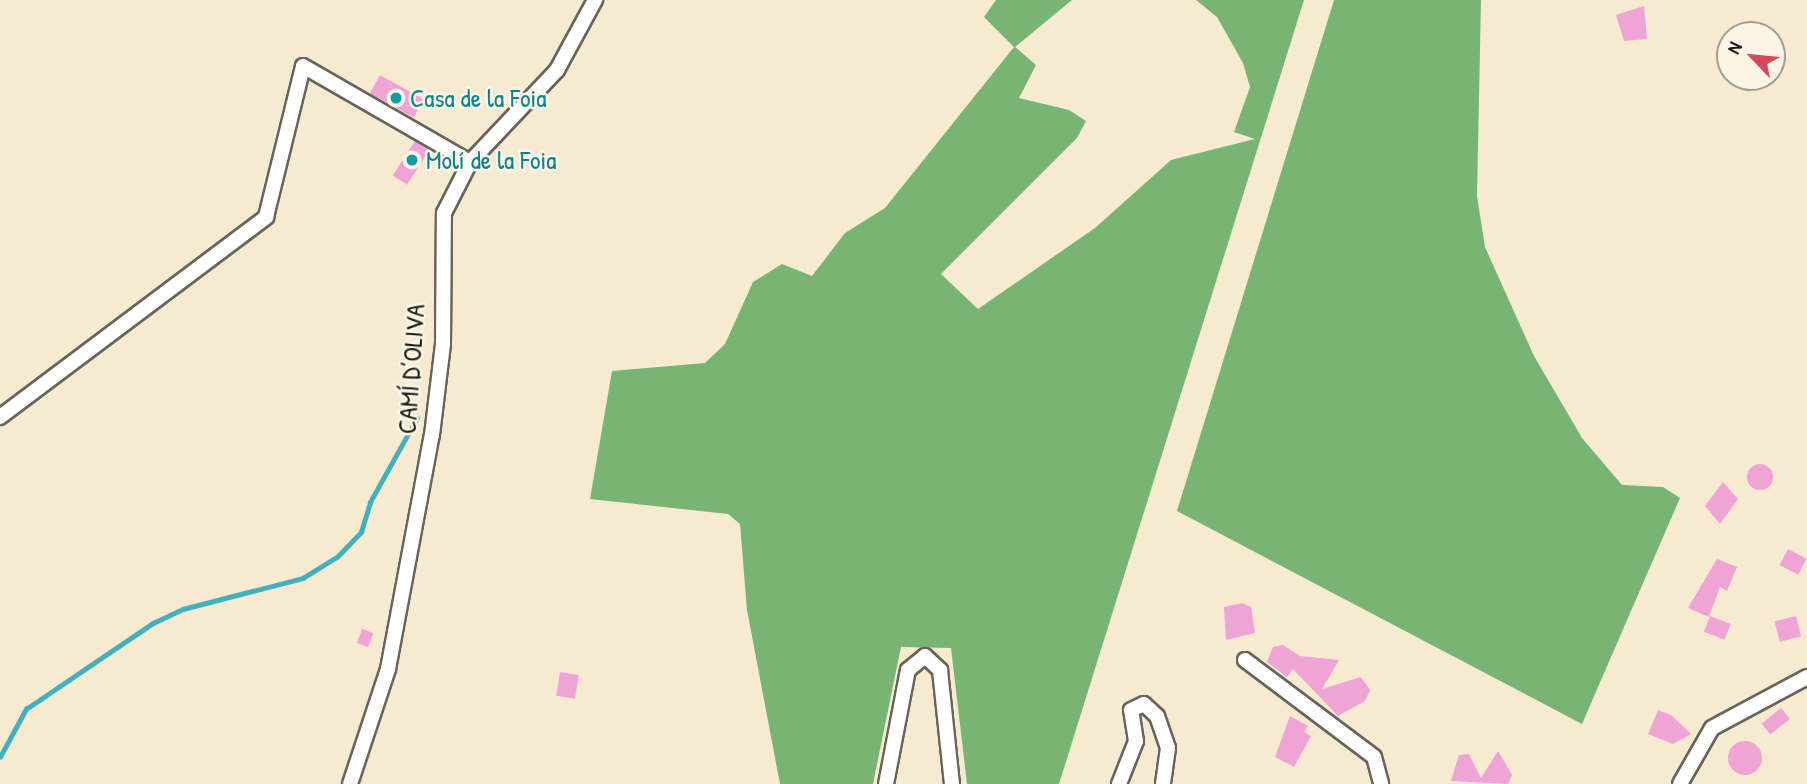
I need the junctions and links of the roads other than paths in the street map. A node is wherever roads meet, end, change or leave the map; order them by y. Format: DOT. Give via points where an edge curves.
graph roads {
  1 [pos="595,0"];
  2 [pos="470,162"];
  3 [pos="0,417"];
  4 [pos="1245,660"];
  5 [pos="1807,677"];
  6 [pos="349,784"];
  7 [pos="886,784"];
  8 [pos="952,784"];
  9 [pos="1119,784"];
  10 [pos="1163,784"];
  11 [pos="1381,784"];
  12 [pos="1680,784"];
  1 -- 2 [label="street, CAMÍ D’OLIVA" via="557,71"];
  2 -- 3 [label="street" via="303,66 266,217"];
  2 -- 6 [label="street, CAMÍ D’OLIVA" via="450,194 439,234 443,344 432,435 388,669"];
  4 -- 11 [label="street" via="1374,758"];
  5 -- 12 [label="street" via="1712,728"];
  7 -- 8 [label="street" via="908,670 925,656 940,670"];
  9 -- 10 [label="street" via="1136,741 1131,709 1144,704 1157,716 1168,748"];
}
